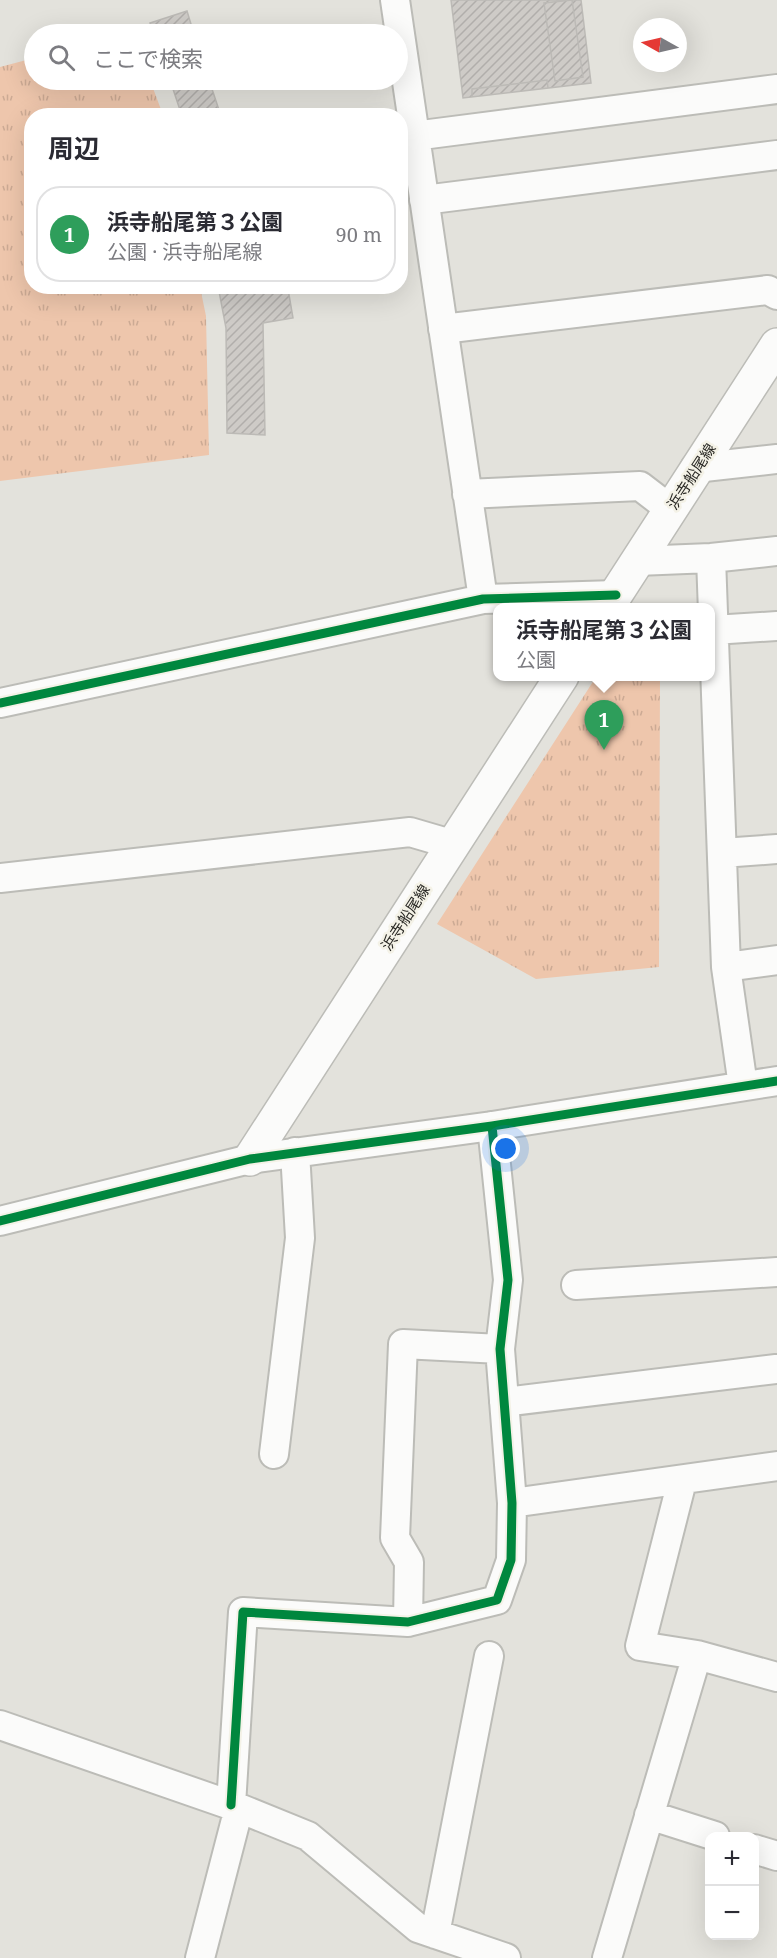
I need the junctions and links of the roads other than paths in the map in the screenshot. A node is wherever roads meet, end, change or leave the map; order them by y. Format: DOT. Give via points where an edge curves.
graph roads {
  1 [pos="395,0"];
  2 [pos="398,24"];
  3 [pos="777,89"];
  4 [pos="408,90"];
  5 [pos="414,136"];
  6 [pos="777,155"];
  7 [pos="424,200"];
  8 [pos="777,295"];
  9 [pos="443,329"];
  10 [pos="777,345"];
  11 [pos="777,459"];
  12 [pos="695,468"];
  13 [pos="467,494"];
  14 [pos="670,509"];
  15 [pos="777,551"];
  16 [pos="711,558"];
  17 [pos="637,561"];
  18 [pos="483,599"];
  19 [pos="612,601"];
  20 [pos="712,603"];
  21 [pos="777,626"];
  22 [pos="715,630"];
  23 [pos="715,680"];
  24 [pos="559,681"];
  25 [pos="0,703"];
  26 [pos="451,844"];
  27 [pos="777,849"];
  28 [pos="722,853"];
  29 [pos="0,878"];
  30 [pos="777,960"];
  31 [pos="726,967"];
  32 [pos="777,1081"];
  33 [pos="743,1086"];
  34 [pos="492,1126"];
  35 [pos="295,1152"];
  36 [pos="250,1158"];
  37 [pos="0,1221"];
  38 [pos="777,1272"];
  39 [pos="576,1285"];
  40 [pos="500,1349"];
  41 [pos="776,1369"];
  42 [pos="504,1402"];
  43 [pos="274,1454"];
  44 [pos="777,1466"];
  45 [pos="682,1481"];
  46 [pos="512,1503"];
  47 [pos="408,1622"];
  48 [pos="697,1655"];
  49 [pos="489,1656"];
  50 [pos="777,1677"];
  51 [pos="0,1725"];
  52 [pos="235,1806"];
  53 [pos="650,1815"];
  54 [pos="705,1833"];
  55 [pos="759,1851"];
  56 [pos="777,1856"];
  57 [pos="435,1934"];
  58 [pos="200,1958"];
  59 [pos="506,1958"];
  60 [pos="607,1958"];
  1 -- 2 [label="street"];
  3 -- 5 [label="street"];
  4 -- 5 [label="street"];
  5 -- 7 [label="street"];
  6 -- 7 [label="street"];
  7 -- 9 [label="street"];
  8 -- 9 [label="street" via="768,290"];
  9 -- 13 [label="street"];
  10 -- 12 [label="street, 浜寺船尾線"];
  11 -- 12 [label="street"];
  12 -- 14 [label="street, 浜寺船尾線"];
  13 -- 14 [label="street" via="640,486"];
  13 -- 18 [label="street"];
  14 -- 17 [label="street, 浜寺船尾線"];
  15 -- 16 [label="street"];
  16 -- 17 [label="street"];
  16 -- 20 [label="street"];
  17 -- 19 [label="street, 浜寺船尾線"];
  18 -- 19 [label="street"];
  18 -- 25 [label="street"];
  21 -- 22 [label="street"];
  23 -- 28 [label="street"];
  24 -- 26 [label="street, 浜寺船尾線"];
  26 -- 29 [label="street" via="410,832"];
  26 -- 36 [label="street, 浜寺船尾線"];
  27 -- 28 [label="street"];
  28 -- 31 [label="street"];
  30 -- 31 [label="street"];
  31 -- 33 [label="street"];
  32 -- 33 [label="street"];
  33 -- 34 [label="street"];
  34 -- 35 [label="street"];
  34 -- 40 [label="street" via="508,1280"];
  35 -- 36 [label="street"];
  35 -- 43 [label="street" via="300,1238"];
  36 -- 37 [label="street"];
  38 -- 39 [label="street"];
  40 -- 42 [label="street"];
  40 -- 47 [label="street" via="404,1344 395,1538 409,1562"];
  41 -- 42 [label="street"];
  42 -- 46 [label="street"];
  44 -- 45 [label="street"];
  45 -- 46 [label="street"];
  45 -- 48 [label="street" via="639,1646"];
  46 -- 47 [label="street" via="511,1560 497,1599"];
  47 -- 52 [label="street" via="243,1612"];
  48 -- 50 [label="street"];
  48 -- 53 [label="street"];
  49 -- 57 [label="street"];
  51 -- 52 [label="street"];
  52 -- 57 [label="street" via="308,1836 418,1928"];
  52 -- 58 [label="street"];
  53 -- 54 [label="street"];
  53 -- 60 [label="street"];
  55 -- 56 [label="street"];
  57 -- 59 [label="street"];
}
